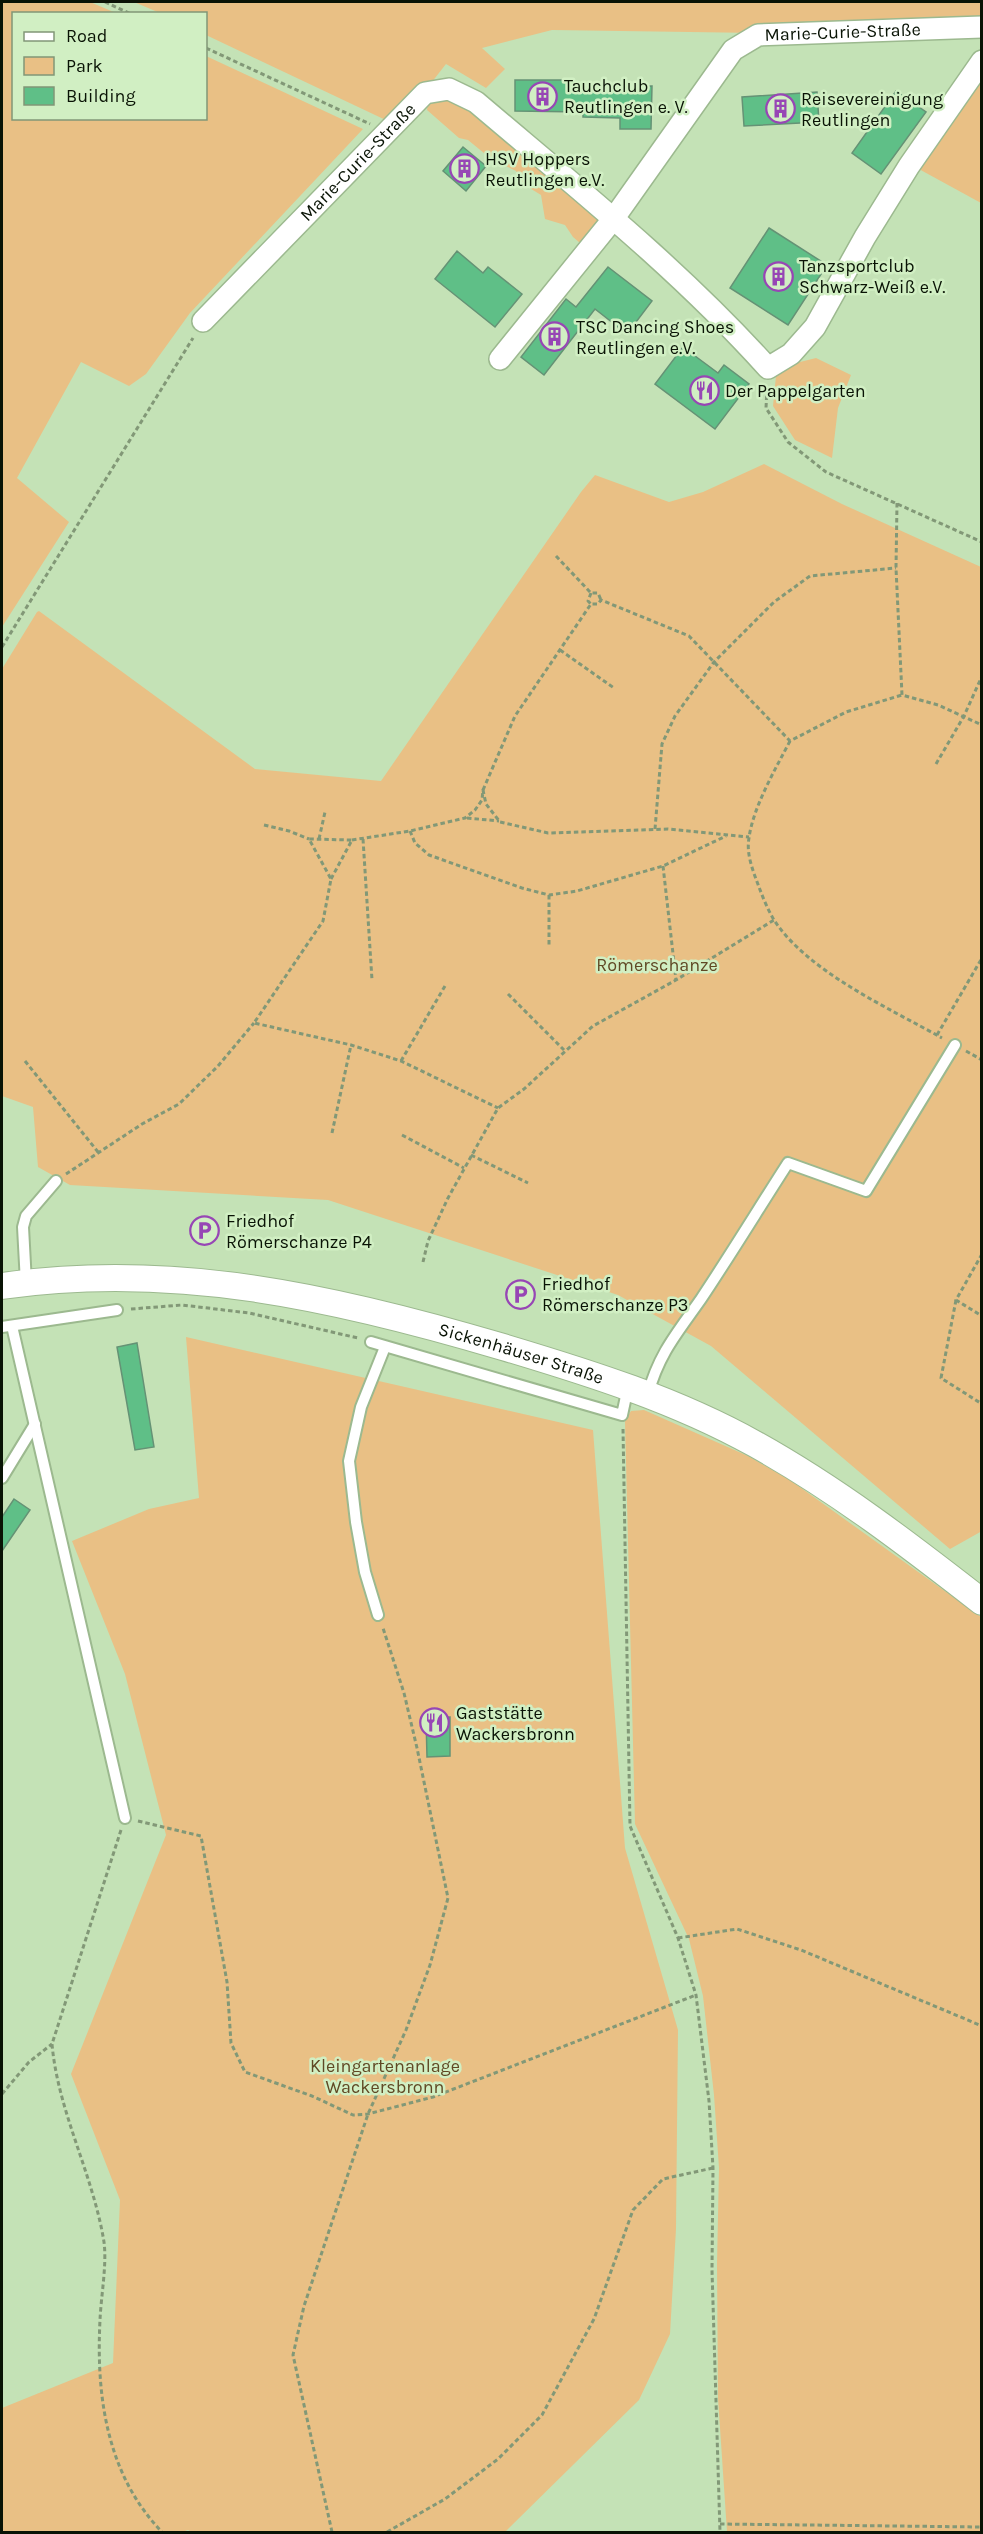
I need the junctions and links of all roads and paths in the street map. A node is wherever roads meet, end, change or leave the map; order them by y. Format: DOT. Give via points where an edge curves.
graph roads {
  1 [pos="105,2"];
  2 [pos="127,12"];
  3 [pos="981,27"];
  4 [pos="207,48"];
  5 [pos="981,61"];
  6 [pos="386,131"];
  7 [pos="614,218"];
  8 [pos="203,321"];
  9 [pos="500,359"];
  10 [pos="768,368"];
  11 [pos="897,502"];
  12 [pos="981,542"];
  13 [pos="556,556"];
  14 [pos="896,568"];
  15 [pos="591,593"];
  16 [pos="600,600"];
  17 [pos="591,604"];
  18 [pos="2,646"];
  19 [pos="560,650"];
  20 [pos="714,662"];
  21 [pos="981,676"];
  22 [pos="614,688"];
  23 [pos="902,695"];
  24 [pos="964,716"];
  25 [pos="981,725"];
  26 [pos="790,741"];
  27 [pos="936,764"];
  28 [pos="483,790"];
  29 [pos="325,812"];
  30 [pos="465,818"];
  31 [pos="500,822"];
  32 [pos="264,825"];
  33 [pos="655,829"];
  34 [pos="410,831"];
  35 [pos="728,835"];
  36 [pos="749,837"];
  37 [pos="309,839"];
  38 [pos="319,839"];
  39 [pos="363,839"];
  40 [pos="352,840"];
  41 [pos="663,866"];
  42 [pos="331,879"];
  43 [pos="549,895"];
  44 [pos="774,921"];
  45 [pos="549,946"];
  46 [pos="981,958"];
  47 [pos="372,980"];
  48 [pos="676,980"];
  49 [pos="445,986"];
  50 [pos="508,994"];
  51 [pos="254,1023"];
  52 [pos="937,1035"];
  53 [pos="351,1045"];
  54 [pos="955,1045"];
  55 [pos="564,1050"];
  56 [pos="25,1060"];
  57 [pos="981,1060"];
  58 [pos="401,1061"];
  59 [pos="498,1107"];
  60 [pos="332,1133"];
  61 [pos="402,1135"];
  62 [pos="98,1152"];
  63 [pos="471,1155"];
  64 [pos="464,1168"];
  65 [pos="56,1181"];
  66 [pos="528,1184"];
  67 [pos="981,1254"];
  68 [pos="423,1262"];
  69 [pos="14,1284"];
  70 [pos="956,1300"];
  71 [pos="117,1310"];
  72 [pos="981,1316"];
  73 [pos="7,1326"];
  74 [pos="371,1342"];
  75 [pos="385,1347"];
  76 [pos="638,1390"];
  77 [pos="981,1404"];
  78 [pos="622,1415"];
  79 [pos="35,1424"];
  80 [pos="2,1478"];
  81 [pos="981,1602"];
  82 [pos="378,1615"];
  83 [pos="125,1818"];
  84 [pos="678,1938"];
  85 [pos="696,1995"];
  86 [pos="981,2026"];
  87 [pos="52,2044"];
  88 [pos="2,2094"];
  89 [pos="368,2114"];
  90 [pos="714,2168"];
  91 [pos="720,2524"];
  92 [pos="981,2527"];
  93 [pos="162,2532"];
  94 [pos="332,2532"];
  95 [pos="387,2532"];
  96 [pos="720,2532"];
  1 -- 2 [label="path"];
  3 -- 7 [label="street, Marie-Curie-Straße" via="758,35 733,50"];
  4 -- 6 [label="path"];
  5 -- 10 [label="street" via="909,166 814,327 791,354"];
  6 -- 7 [label="street, Marie-Curie-Straße" via="425,93 449,89 476,102"];
  6 -- 8 [label="street, Marie-Curie-Straße"];
  7 -- 9 [label="street, Marie-Curie-Straße"];
  7 -- 10 [label="street, Marie-Curie-Straße" via="738,334"];
  8 -- 18 [label="path"];
  10 -- 11 [label="path" via="766,408 788,442 826,472"];
  11 -- 12 [label="path"];
  11 -- 14 [label="path"];
  13 -- 15 [label="path"];
  14 -- 20 [label="path" via="810,576 774,602"];
  14 -- 23 [label="path"];
  15 -- 16 [label="path" via="598,593"];
  15 -- 17 [label="path"];
  16 -- 17 [label="path"];
  16 -- 20 [label="path" via="689,636"];
  17 -- 19 [label="path"];
  19 -- 22 [label="path"];
  19 -- 28 [label="path" via="515,716"];
  20 -- 26 [label="path"];
  20 -- 33 [label="path" via="675,716 662,744"];
  21 -- 24 [label="path"];
  23 -- 24 [label="path"];
  23 -- 26 [label="path" via="846,712"];
  24 -- 25 [label="path"];
  24 -- 27 [label="path"];
  26 -- 36 [label="path" via="764,794"];
  28 -- 30 [label="path" via="482,800"];
  28 -- 31 [label="path" via="486,804"];
  29 -- 38 [label="path"];
  30 -- 31 [label="path"];
  30 -- 34 [label="path"];
  31 -- 33 [label="path" via="548,833"];
  32 -- 37 [label="path"];
  33 -- 35 [label="path"];
  34 -- 39 [label="path"];
  34 -- 43 [label="path" via="415,843 429,855"];
  35 -- 36 [label="path"];
  35 -- 41 [label="path"];
  36 -- 44 [label="path" via="748,855"];
  37 -- 38 [label="path"];
  37 -- 42 [label="path"];
  38 -- 40 [label="path"];
  39 -- 40 [label="path"];
  39 -- 47 [label="path"];
  40 -- 42 [label="path"];
  41 -- 43 [label="path" via="577,891"];
  41 -- 48 [label="path"];
  42 -- 51 [label="path" via="322,921"];
  43 -- 45 [label="path"];
  44 -- 48 [label="path"];
  44 -- 52 [label="path" via="804,954 834,976"];
  46 -- 52 [label="path"];
  48 -- 55 [label="path" via="593,1026"];
  49 -- 58 [label="path"];
  50 -- 55 [label="path"];
  51 -- 53 [label="path"];
  51 -- 62 [label="path" via="179,1104"];
  52 -- 54 [label="path"];
  53 -- 58 [label="path"];
  53 -- 60 [label="path"];
  54 -- 57 [label="path"];
  54 -- 76 [label="lane" via="866,1191 788,1163 669,1342 653,1374"];
  55 -- 59 [label="path" via="524,1089"];
  56 -- 62 [label="path"];
  58 -- 59 [label="path"];
  59 -- 63 [label="path"];
  61 -- 64 [label="path"];
  62 -- 65 [label="path"];
  63 -- 64 [label="path"];
  63 -- 66 [label="path"];
  64 -- 68 [label="path" via="428,1241"];
  65 -- 69 [label="lane" via="27,1216"];
  67 -- 70 [label="path"];
  69 -- 76 [label="street, Sickenhäuser Straße" via="153,1279 279,1291 441,1329"];
  70 -- 72 [label="path"];
  70 -- 77 [label="path" via="941,1378"];
  71 -- 73 [label="lane"];
  71 -- 74 [label="path" via="182,1305 249,1313"];
  73 -- 79 [label="lane"];
  74 -- 75 [label="lane"];
  75 -- 78 [label="lane"];
  75 -- 82 [label="lane" via="361,1407 349,1461 365,1572"];
  76 -- 78 [label="lane"];
  76 -- 81 [label="street, Sickenhäuser Straße" via="724,1428 810,1476"];
  78 -- 84 [label="path" via="630,1826"];
  79 -- 80 [label="lane"];
  79 -- 83 [label="lane"];
  82 -- 89 [label="path" via="404,1693 448,1898 430,1965 406,2030"];
  83 -- 87 [label="path"];
  83 -- 89 [label="path" via="201,1836 227,1982 231,2043 245,2072 353,2115"];
  84 -- 85 [label="path"];
  84 -- 86 [label="path" via="737,1929 801,1950"];
  85 -- 89 [label="path" via="434,2097"];
  85 -- 90 [label="path"];
  87 -- 88 [label="path" via="29,2062"];
  87 -- 93 [label="path" via="55,2073 88,2175 104,2244 98,2361 104,2411 117,2466 144,2513"];
  89 -- 94 [label="path" via="304,2306 293,2355"];
  90 -- 91 [label="path" via="712,2270"];
  90 -- 95 [label="path" via="663,2179 633,2210 594,2319 542,2415 489,2466 445,2499"];
  91 -- 92 [label="path"];
  91 -- 96 [label="path"];
}
